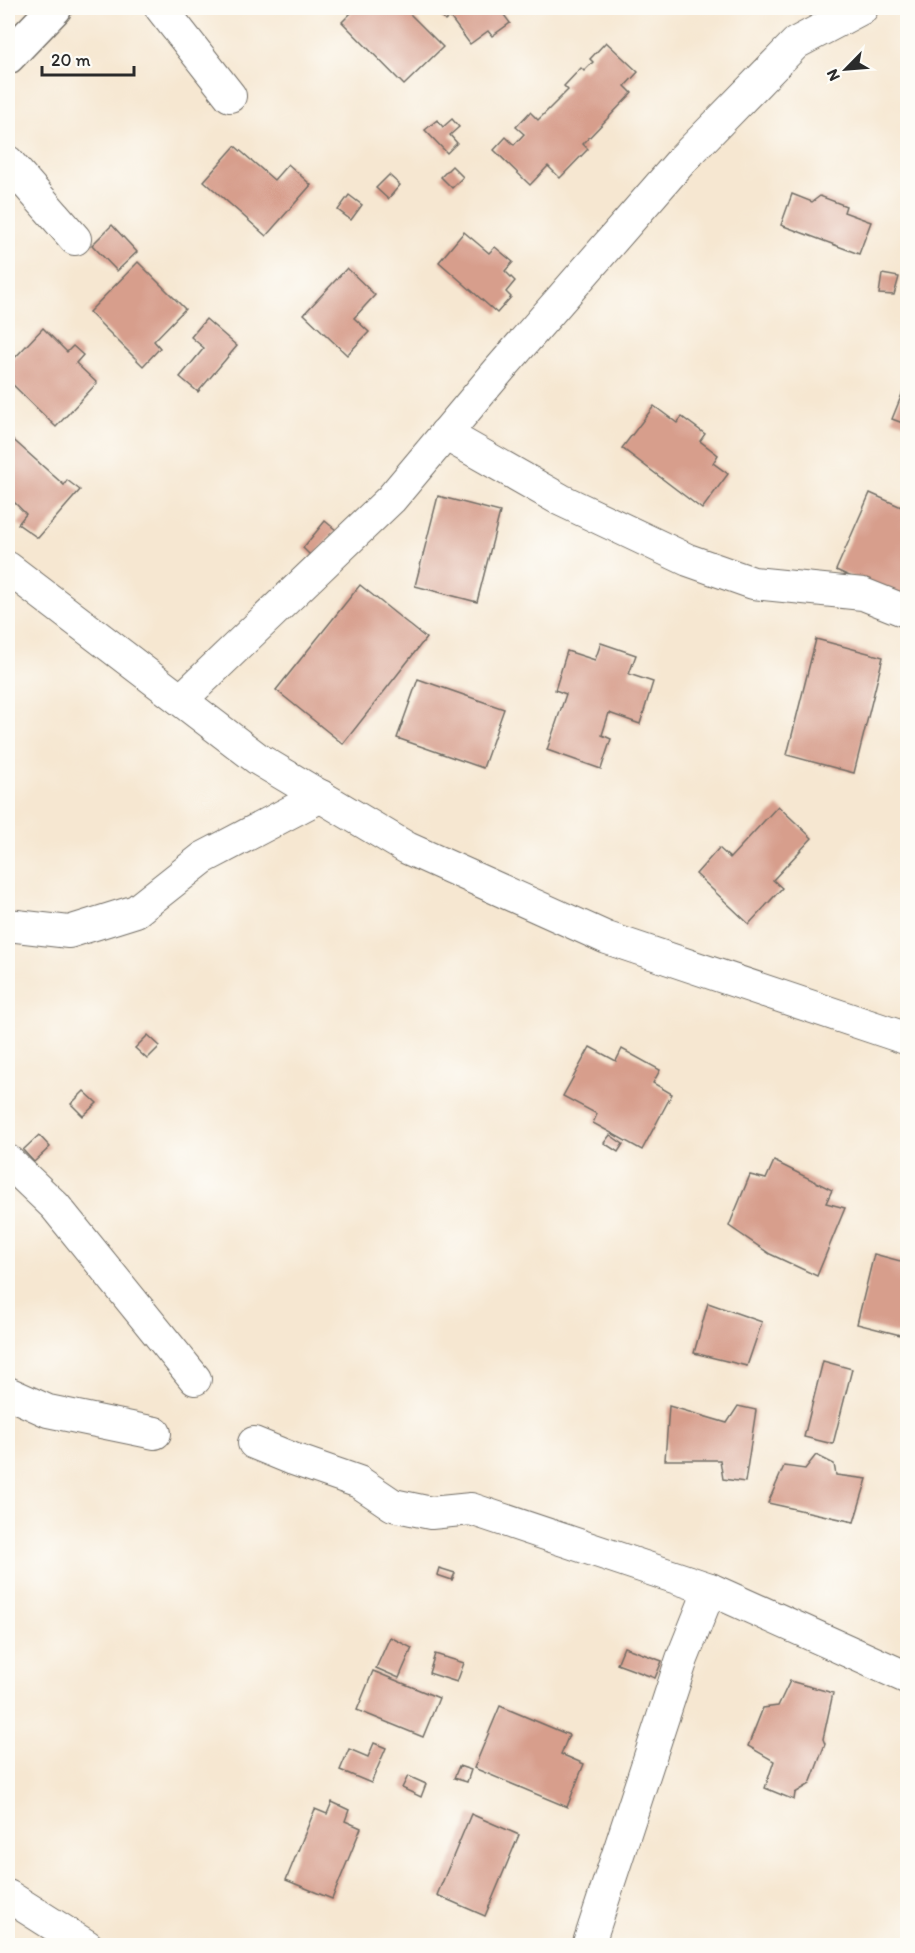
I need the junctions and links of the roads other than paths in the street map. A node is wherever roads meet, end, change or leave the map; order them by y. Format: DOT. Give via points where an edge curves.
graph roads {
  1 [pos="55,8"];
  2 [pos="161,8"];
  3 [pos="862,8"];
  4 [pos="8,57"];
  5 [pos="230,96"];
  6 [pos="8,162"];
  7 [pos="75,239"];
  8 [pos="446,434"];
  9 [pos="8,568"];
  10 [pos="908,612"];
  11 [pos="181,700"];
  12 [pos="321,796"];
  13 [pos="8,925"];
  14 [pos="908,1039"];
  15 [pos="8,1161"];
  16 [pos="195,1379"];
  17 [pos="8,1393"];
  18 [pos="155,1433"];
  19 [pos="254,1443"];
  20 [pos="710,1588"];
  21 [pos="908,1678"];
  22 [pos="8,1896"];
  23 [pos="87,1946"];
  24 [pos="588,1946"];
  1 -- 4 [label="street"];
  2 -- 5 [label="street"];
  3 -- 8 [label="street" via="796,44 691,151"];
  6 -- 7 [label="street"];
  8 -- 10 [label="street" via="561,500 688,560 753,584 863,594"];
  8 -- 11 [label="street" via="391,499"];
  9 -- 11 [label="street"];
  11 -- 12 [label="street" via="258,759"];
  12 -- 13 [label="street" via="203,858 136,911 69,932"];
  12 -- 14 [label="street" via="407,848 607,938"];
  15 -- 16 [label="street" via="55,1206"];
  17 -- 18 [label="street" via="48,1411"];
  19 -- 20 [label="street" via="359,1482 393,1505 430,1513 471,1509"];
  20 -- 21 [label="street"];
  20 -- 24 [label="street" via="682,1659"];
  22 -- 23 [label="street"];
}
